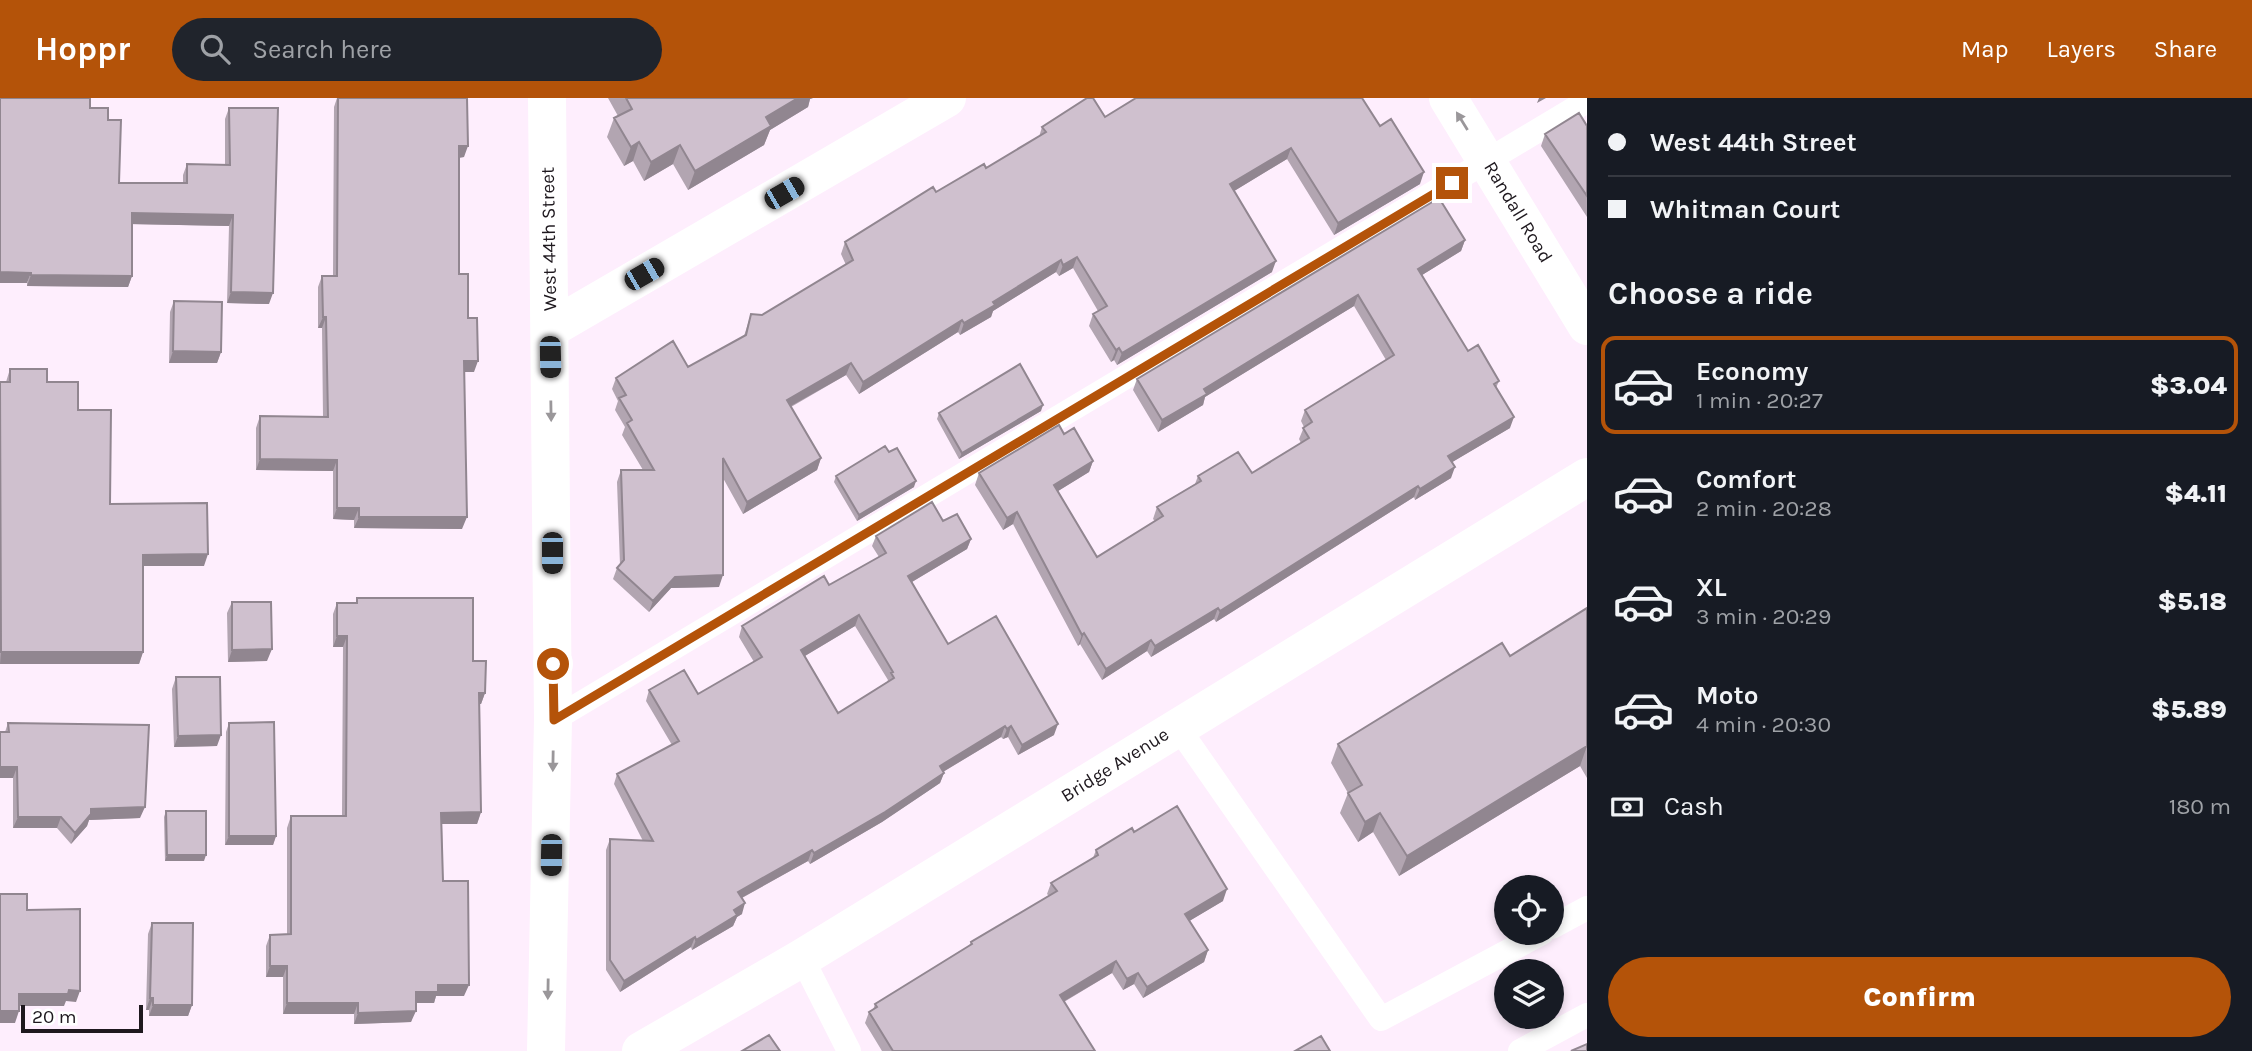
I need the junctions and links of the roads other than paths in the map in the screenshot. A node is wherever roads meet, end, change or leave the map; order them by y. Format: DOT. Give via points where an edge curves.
graph roads {
  1 [pos="547,98"];
  2 [pos="947,98"];
  3 [pos="1448,98"];
  4 [pos="1587,101"];
  5 [pos="1488,162"];
  6 [pos="1587,326"];
  7 [pos="550,329"];
  8 [pos="1587,477"];
  9 [pos="554,720"];
  10 [pos="1177,726"];
  11 [pos="1587,908"];
  12 [pos="1564,920"];
  13 [pos="1520,945"];
  14 [pos="802,958"];
  15 [pos="1587,1015"];
  16 [pos="546,1051"];
  17 [pos="641,1051"];
  18 [pos="849,1051"];
  19 [pos="1520,1051"];
  1 -- 7 [label="street, West 44th Street"];
  2 -- 7 [label="street"];
  5 -- 3 [label="street, Randall Road, one-way"];
  4 -- 5 [label="lane"];
  5 -- 6 [label="street, Randall Road"];
  5 -- 9 [label="lane"];
  7 -- 9 [label="street, West 44th Street, one-way"];
  8 -- 10 [label="street, Bridge Avenue"];
  9 -- 16 [label="street, West 44th Street, one-way"];
  10 -- 13 [label="lane" via="1381,1019"];
  10 -- 14 [label="street, Bridge Avenue"];
  11 -- 12 [label="lane"];
  14 -- 17 [label="street, Bridge Avenue"];
  14 -- 18 [label="lane"];
  15 -- 19 [label="lane"];
}
